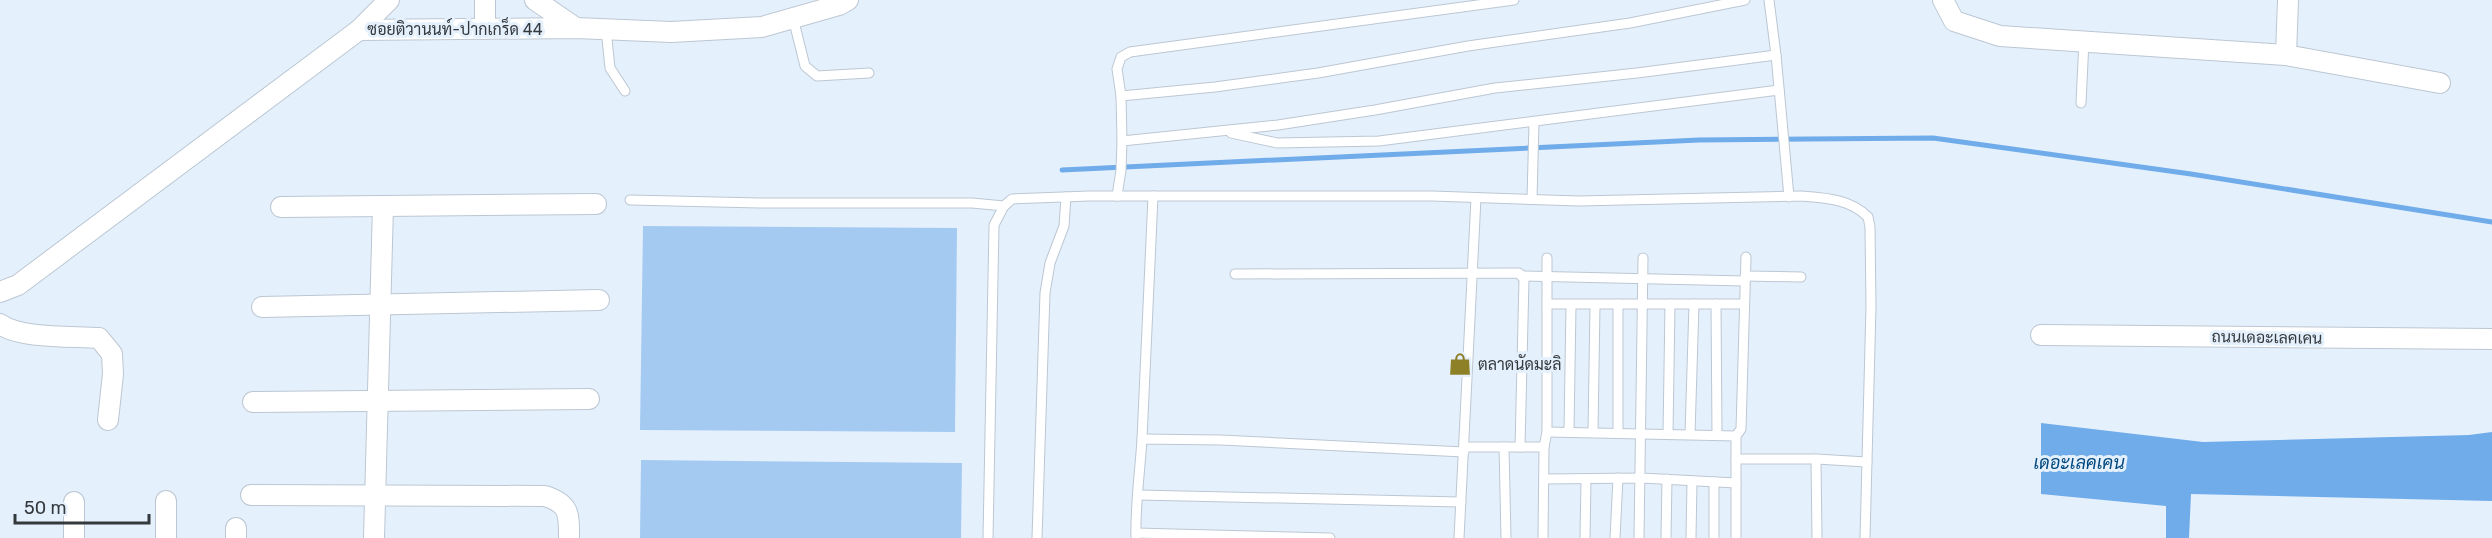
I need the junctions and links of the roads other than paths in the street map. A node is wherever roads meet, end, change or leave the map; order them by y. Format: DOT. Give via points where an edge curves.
graph roads {
  1 [pos="389,0"];
  2 [pos="485,0"];
  3 [pos="535,0"];
  4 [pos="848,0"];
  5 [pos="1514,0"];
  6 [pos="1745,0"];
  7 [pos="1768,0"];
  8 [pos="1943,0"];
  9 [pos="2288,0"];
  10 [pos="793,18"];
  11 [pos="576,28"];
  12 [pos="485,29"];
  13 [pos="606,29"];
  14 [pos="359,30"];
  15 [pos="2084,41"];
  16 [pos="1776,55"];
  17 [pos="2286,55"];
  18 [pos="869,73"];
  19 [pos="2440,83"];
  20 [pos="1779,90"];
  21 [pos="625,91"];
  22 [pos="1120,96"];
  23 [pos="2081,103"];
  24 [pos="1533,122"];
  25 [pos="1224,131"];
  26 [pos="1122,141"];
  27 [pos="1117,196"];
  28 [pos="1153,196"];
  29 [pos="1066,197"];
  30 [pos="1789,197"];
  31 [pos="1476,198"];
  32 [pos="1532,199"];
  33 [pos="630,200"];
  34 [pos="596,204"];
  35 [pos="383,206"];
  36 [pos="1004,206"];
  37 [pos="280,207"];
  38 [pos="1746,257"];
  39 [pos="1547,258"];
  40 [pos="1644,258"];
  41 [pos="1235,274"];
  42 [pos="1472,274"];
  43 [pos="1521,276"];
  44 [pos="1546,276"];
  45 [pos="1643,278"];
  46 [pos="1745,278"];
  47 [pos="1801,278"];
  48 [pos="0,292"];
  49 [pos="599,300"];
  50 [pos="1547,304"];
  51 [pos="1618,304"];
  52 [pos="1643,304"];
  53 [pos="1670,304"];
  54 [pos="1695,304"];
  55 [pos="1716,304"];
  56 [pos="1744,304"];
  57 [pos="380,305"];
  58 [pos="1571,305"];
  59 [pos="1595,305"];
  60 [pos="262,307"];
  61 [pos="0,324"];
  62 [pos="2041,335"];
  63 [pos="2492,339"];
  64 [pos="589,399"];
  65 [pos="378,401"];
  66 [pos="253,402"];
  67 [pos="108,420"];
  68 [pos="1569,431"];
  69 [pos="1547,432"];
  70 [pos="1593,432"];
  71 [pos="1618,432"];
  72 [pos="1641,433"];
  73 [pos="1668,434"];
  74 [pos="1690,434"];
  75 [pos="1717,435"];
  76 [pos="1736,436"];
  77 [pos="1142,439"];
  78 [pos="1504,447"];
  79 [pos="1520,447"];
  80 [pos="1544,447"];
  81 [pos="1464,449"];
  82 [pos="1736,459"];
  83 [pos="1816,459"];
  84 [pos="1867,462"];
  85 [pos="1618,478"];
  86 [pos="1641,478"];
  87 [pos="1544,479"];
  88 [pos="1586,479"];
  89 [pos="1667,479"];
  90 [pos="1692,480"];
  91 [pos="1714,482"];
  92 [pos="1736,483"];
  93 [pos="251,495"];
  94 [pos="375,495"];
  95 [pos="1139,495"];
  96 [pos="166,501"];
  97 [pos="74,502"];
  98 [pos="1461,502"];
  99 [pos="1136,535"];
  100 [pos="74,538"];
  101 [pos="165,538"];
  102 [pos="374,538"];
  103 [pos="569,538"];
  104 [pos="988,538"];
  105 [pos="1037,538"];
  106 [pos="1330,538"];
  107 [pos="1459,538"];
  108 [pos="1506,538"];
  109 [pos="1544,538"];
  110 [pos="1585,538"];
  111 [pos="1616,538"];
  112 [pos="1639,538"];
  113 [pos="1666,538"];
  114 [pos="1691,538"];
  115 [pos="1714,538"];
  116 [pos="1736,538"];
  117 [pos="1817,538"];
  118 [pos="1865,538"];
  1 -- 14 [label="street"];
  2 -- 12 [label="street"];
  3 -- 11 [label="street"];
  4 -- 10 [label="street, ซอยติวานนท์-ปากเกร็ด 44"];
  5 -- 22 [label="lane" via="1130,52 1121,57 1117,69"];
  6 -- 22 [label="lane" via="1630,23 1318,73"];
  7 -- 16 [label="lane"];
  8 -- 15 [label="street" via="1954,21 2000,36"];
  9 -- 17 [label="street"];
  10 -- 13 [label="street, ซอยติวานนท์-ปากเกร็ด 44" via="762,27 671,32"];
  10 -- 18 [label="lane" via="805,66 817,76"];
  11 -- 12 [label="street, ซอยติวานนท์-ปากเกร็ด 44"];
  11 -- 13 [label="street, ซอยติวานนท์-ปากเกร็ด 44"];
  12 -- 14 [label="street, ซอยติวานนท์-ปากเกร็ด 44"];
  13 -- 21 [label="lane" via="610,68"];
  14 -- 48 [label="street, ซอยติวานนท์-ปากเกร็ด 44" via="18,285"];
  15 -- 17 [label="street"];
  15 -- 23 [label="lane"];
  16 -- 20 [label="lane"];
  16 -- 25 [label="lane" via="1495,88"];
  17 -- 19 [label="street"];
  20 -- 24 [label="lane"];
  20 -- 30 [label="lane"];
  22 -- 26 [label="lane"];
  24 -- 25 [label="lane" via="1379,141 1277,143"];
  24 -- 32 [label="lane"];
  25 -- 26 [label="lane"];
  26 -- 27 [label="lane"];
  27 -- 28 [label="lane"];
  27 -- 29 [label="lane"];
  28 -- 31 [label="lane"];
  28 -- 77 [label="lane"];
  29 -- 36 [label="lane" via="1012,200"];
  29 -- 105 [label="lane" via="1064,226 1050,263 1045,293"];
  30 -- 32 [label="lane"];
  30 -- 84 [label="lane" via="1836,199 1860,209 1868,217 1871,306"];
  31 -- 32 [label="lane"];
  31 -- 42 [label="lane"];
  33 -- 36 [label="lane"];
  34 -- 35 [label="street"];
  35 -- 37 [label="street"];
  35 -- 57 [label="street"];
  36 -- 104 [label="lane" via="993,234"];
  38 -- 46 [label="lane"];
  39 -- 44 [label="lane"];
  40 -- 45 [label="lane"];
  41 -- 42 [label="lane"];
  42 -- 43 [label="lane"];
  42 -- 81 [label="lane"];
  43 -- 44 [label="lane"];
  43 -- 79 [label="lane" via="1524,279"];
  44 -- 45 [label="lane"];
  44 -- 50 [label="lane"];
  45 -- 46 [label="lane"];
  45 -- 52 [label="lane"];
  46 -- 47 [label="lane"];
  46 -- 56 [label="lane"];
  49 -- 57 [label="street"];
  50 -- 58 [label="lane"];
  50 -- 69 [label="lane"];
  51 -- 52 [label="lane"];
  51 -- 59 [label="lane"];
  51 -- 71 [label="lane"];
  52 -- 53 [label="lane"];
  52 -- 72 [label="lane"];
  53 -- 54 [label="lane"];
  53 -- 73 [label="lane"];
  54 -- 55 [label="lane"];
  54 -- 74 [label="lane"];
  55 -- 56 [label="lane"];
  55 -- 75 [label="lane"];
  56 -- 76 [label="lane" via="1741,429"];
  57 -- 60 [label="street"];
  57 -- 65 [label="street"];
  58 -- 59 [label="lane"];
  58 -- 68 [label="lane"];
  59 -- 70 [label="lane"];
  61 -- 67 [label="street" via="23,332 99,338 112,354"];
  62 -- 63 [label="street, ถนนเดอะเลคเคน"];
  64 -- 65 [label="street"];
  65 -- 66 [label="street"];
  65 -- 94 [label="street"];
  68 -- 69 [label="lane"];
  68 -- 70 [label="lane"];
  69 -- 80 [label="lane"];
  70 -- 71 [label="lane"];
  71 -- 72 [label="lane"];
  72 -- 73 [label="lane"];
  72 -- 86 [label="lane"];
  73 -- 74 [label="lane"];
  74 -- 75 [label="lane"];
  75 -- 76 [label="lane"];
  76 -- 82 [label="lane"];
  77 -- 81 [label="lane"];
  77 -- 95 [label="lane"];
  78 -- 79 [label="lane"];
  78 -- 81 [label="lane"];
  78 -- 108 [label="lane"];
  79 -- 80 [label="lane"];
  80 -- 87 [label="lane"];
  81 -- 98 [label="lane"];
  82 -- 83 [label="lane"];
  82 -- 92 [label="lane"];
  83 -- 84 [label="lane"];
  83 -- 117 [label="lane"];
  84 -- 118 [label="lane"];
  85 -- 86 [label="lane"];
  85 -- 88 [label="lane"];
  85 -- 111 [label="lane"];
  86 -- 89 [label="lane"];
  86 -- 112 [label="lane"];
  87 -- 88 [label="lane"];
  87 -- 109 [label="lane"];
  88 -- 110 [label="lane"];
  89 -- 90 [label="lane"];
  89 -- 113 [label="lane"];
  90 -- 91 [label="lane"];
  90 -- 114 [label="lane"];
  91 -- 92 [label="lane"];
  91 -- 115 [label="lane"];
  92 -- 116 [label="lane"];
  93 -- 94 [label="street"];
  94 -- 102 [label="street"];
  94 -- 103 [label="street" via="544,496 556,499 566,508"];
  95 -- 98 [label="lane"];
  95 -- 99 [label="lane"];
  96 -- 101 [label="street"];
  97 -- 100 [label="street"];
  98 -- 107 [label="lane"];
  99 -- 106 [label="lane"];
}
